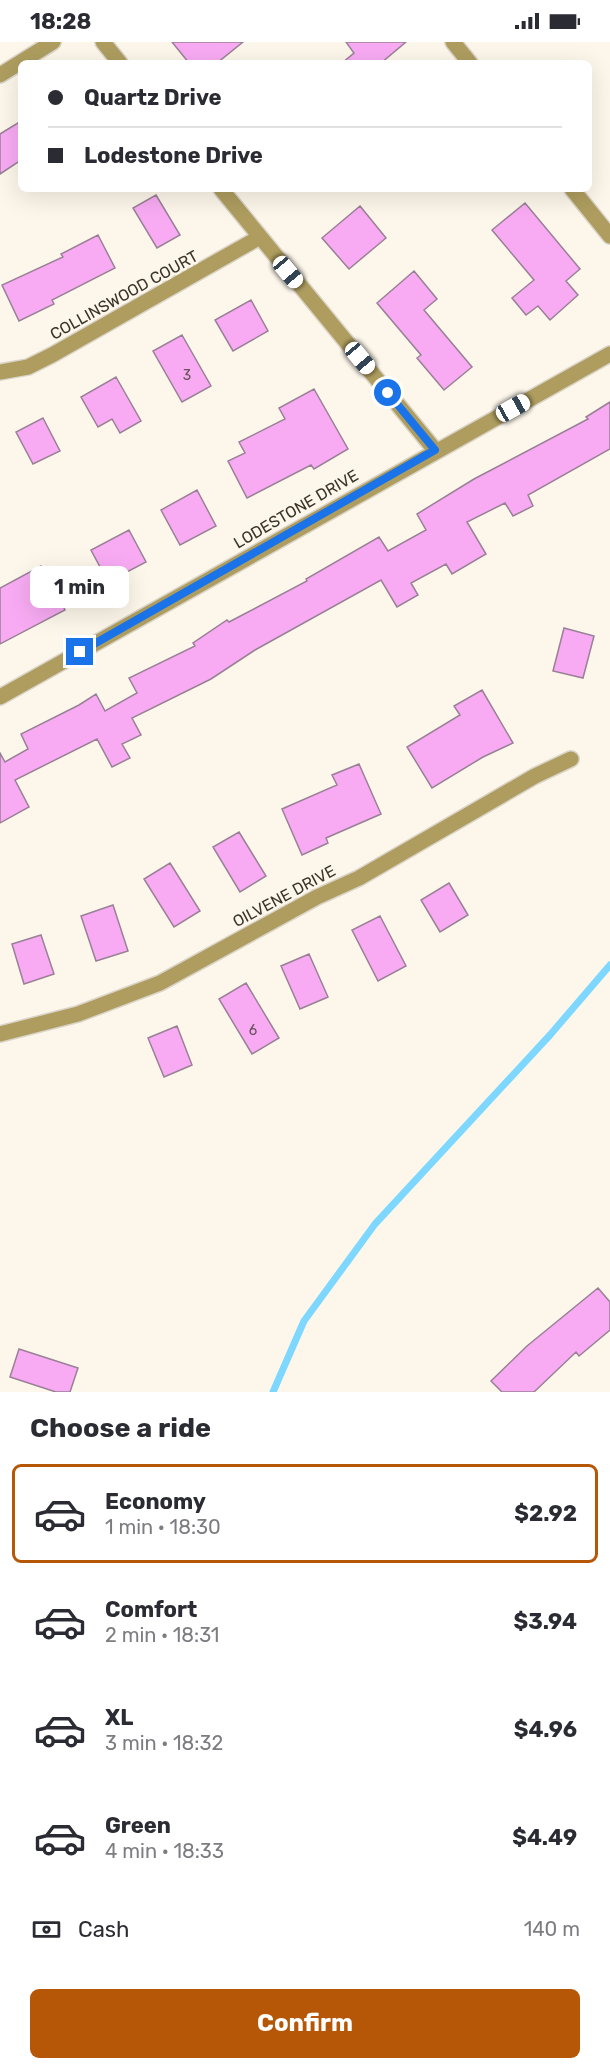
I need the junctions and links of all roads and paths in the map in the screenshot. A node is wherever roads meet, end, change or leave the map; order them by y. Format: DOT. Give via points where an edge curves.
graph roads {
  1 [pos="53,42"];
  2 [pos="103,42"];
  3 [pos="453,42"];
  4 [pos="24,60"];
  5 [pos="118,60"];
  6 [pos="468,60"];
  7 [pos="18,64"];
  8 [pos="0,75"];
  9 [pos="223,192"];
  10 [pos="574,192"];
  11 [pos="610,236"];
  12 [pos="260,237"];
  13 [pos="610,354"];
  14 [pos="0,372"];
  15 [pos="435,450"];
  16 [pos="0,697"];
  17 [pos="571,759"];
  18 [pos="0,1034"];
  1 -- 4 [label="street"];
  2 -- 5 [label="street"];
  3 -- 6 [label="street"];
  7 -- 8 [label="street"];
  9 -- 12 [label="street"];
  10 -- 11 [label="street"];
  12 -- 14 [label="street, COLLINSWOOD COURT" via="52,355 28,367"];
  12 -- 15 [label="street"];
  13 -- 15 [label="street, LODESTONE DRIVE"];
  15 -- 16 [label="street, LODESTONE DRIVE"];
  17 -- 18 [label="street, OILVENE DRIVE" via="160,983 78,1014"];
}
